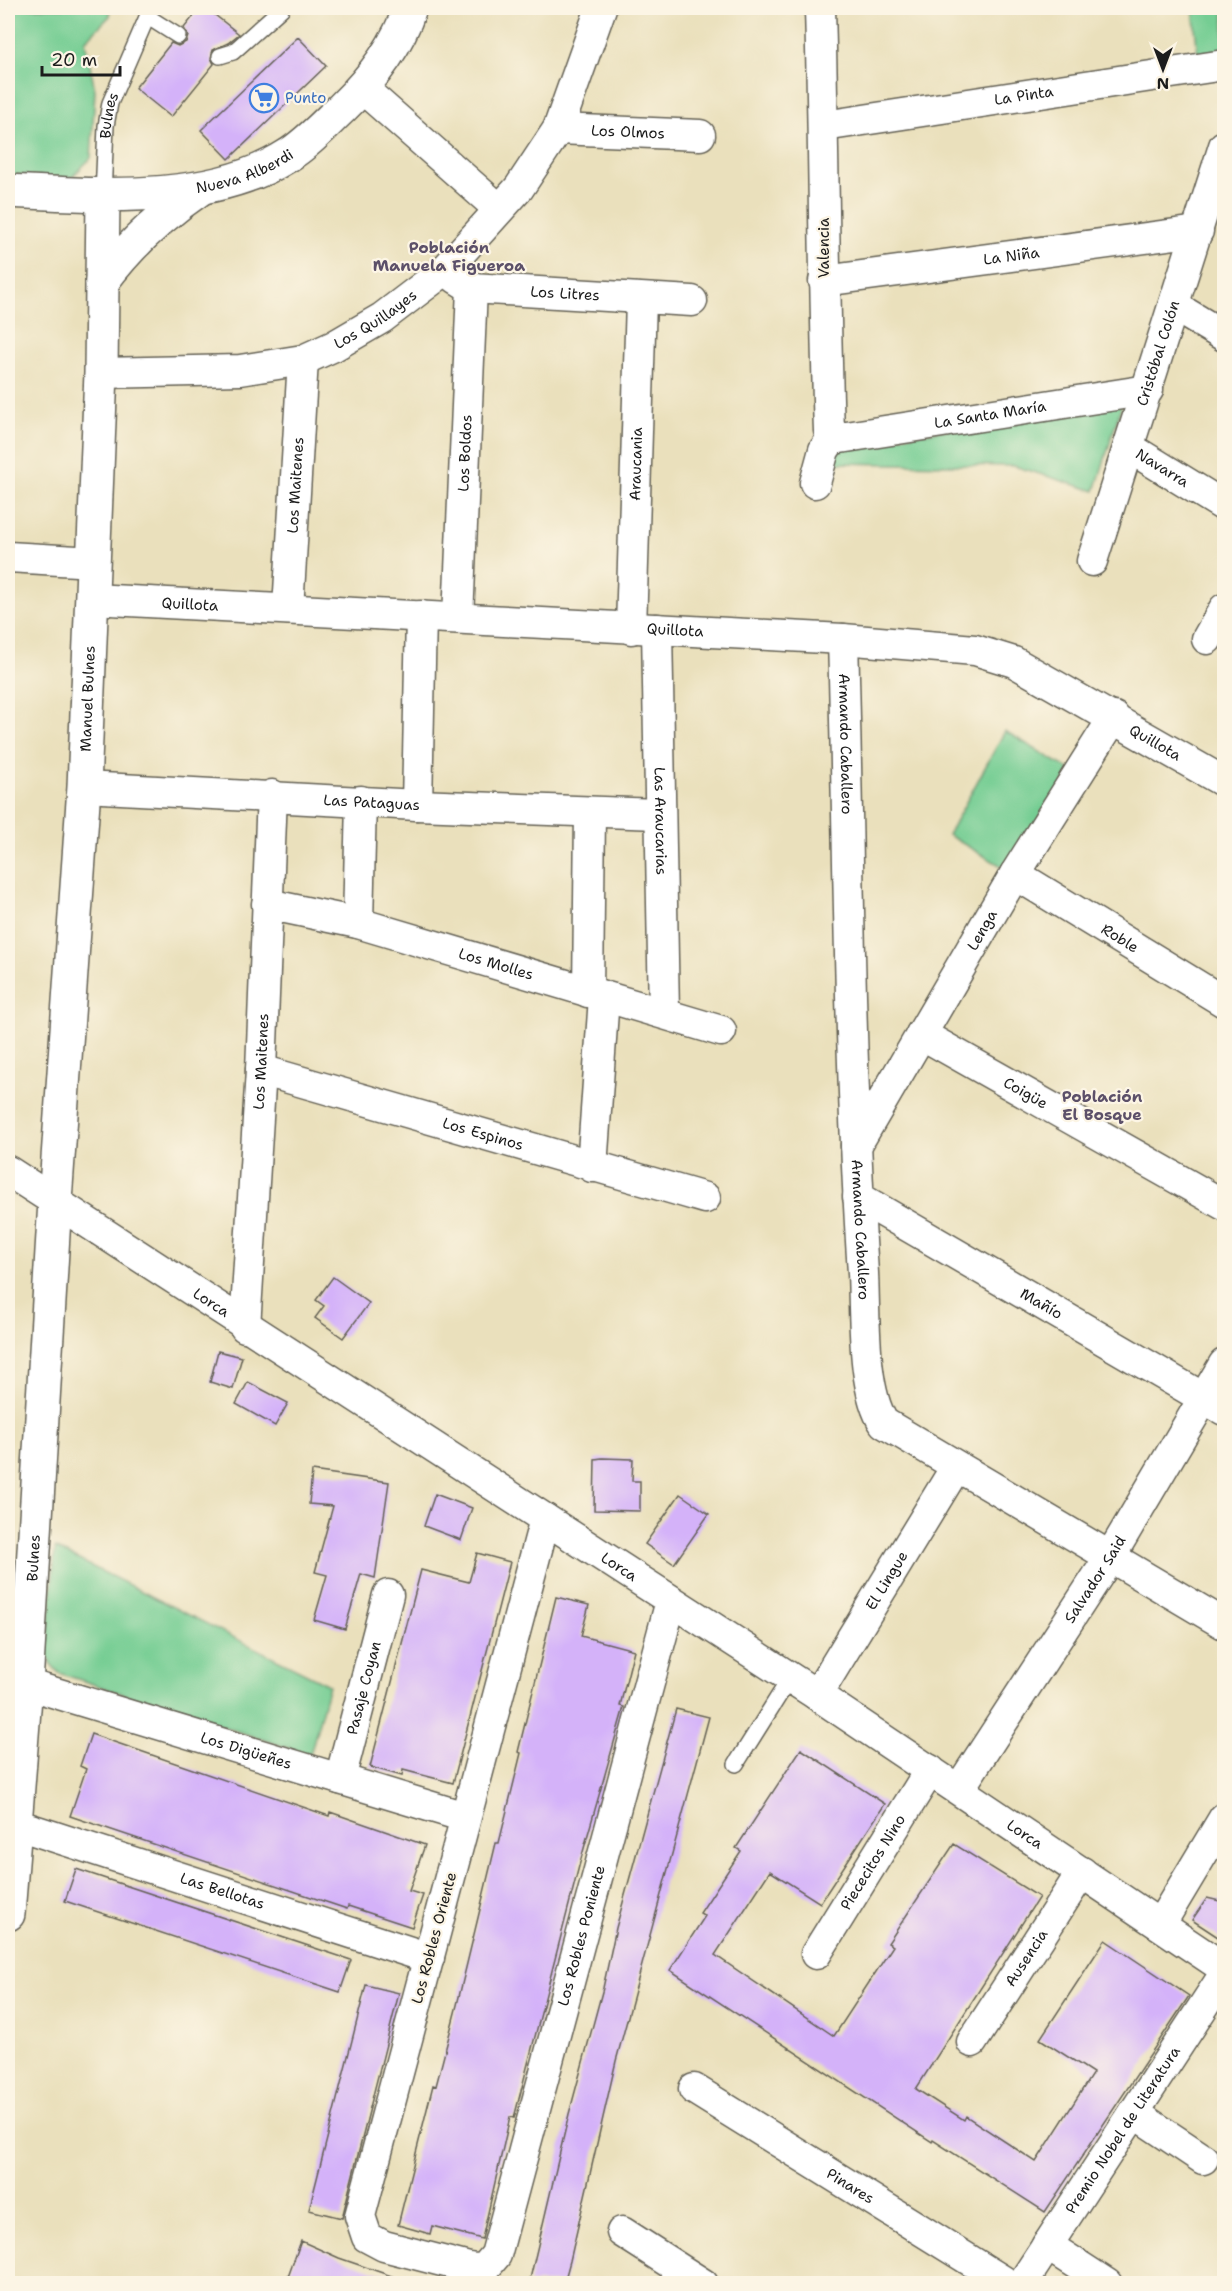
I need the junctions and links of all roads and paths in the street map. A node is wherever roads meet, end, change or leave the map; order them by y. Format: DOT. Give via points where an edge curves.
graph roads {
  1 [pos="282,8"];
  2 [pos="410,8"];
  3 [pos="601,8"];
  4 [pos="820,8"];
  5 [pos="150,12"];
  6 [pos="178,36"];
  7 [pos="220,56"];
  8 [pos="1224,65"];
  9 [pos="362,88"];
  10 [pos="824,126"];
  11 [pos="558,129"];
  12 [pos="700,135"];
  13 [pos="1223,156"];
  14 [pos="205,185"];
  15 [pos="8,191"];
  16 [pos="103,196"];
  17 [pos="499,209"];
  18 [pos="1198,231"];
  19 [pos="445,270"];
  20 [pos="824,280"];
  21 [pos="102,282"];
  22 [pos="472,288"];
  23 [pos="641,300"];
  24 [pos="692,301"];
  25 [pos="1174,306"];
  26 [pos="1224,336"];
  27 [pos="303,360"];
  28 [pos="101,373"];
  29 [pos="1148,390"];
  30 [pos="833,437"];
  31 [pos="1130,448"];
  32 [pos="815,483"];
  33 [pos="1224,506"];
  34 [pos="8,556"];
  35 [pos="1092,561"];
  36 [pos="94,562"];
  37 [pos="92,599"];
  38 [pos="288,609"];
  39 [pos="1224,609"];
  40 [pos="421,616"];
  41 [pos="458,618"];
  42 [pos="644,629"];
  43 [pos="843,639"];
  44 [pos="1207,639"];
  45 [pos="1114,717"];
  46 [pos="1224,782"];
  47 [pos="84,787"];
  48 [pos="272,795"];
  49 [pos="361,801"];
  50 [pos="417,806"];
  51 [pos="590,813"];
  52 [pos="658,814"];
  53 [pos="1016,874"];
  54 [pos="267,904"];
  55 [pos="358,923"];
  56 [pos="596,994"];
  57 [pos="1224,1002"];
  58 [pos="664,1012"];
  59 [pos="721,1031"];
  60 [pos="921,1034"];
  61 [pos="261,1070"];
  62 [pos="856,1146"];
  63 [pos="592,1167"];
  64 [pos="8,1171"];
  65 [pos="858,1197"];
  66 [pos="705,1198"];
  67 [pos="55,1201"];
  68 [pos="1224,1205"];
  69 [pos="245,1327"];
  70 [pos="1224,1364"];
  71 [pos="1214,1404"];
  72 [pos="956,1467"];
  73 [pos="545,1519"];
  74 [pos="1110,1557"];
  75 [pos="388,1595"];
  76 [pos="671,1601"];
  77 [pos="1224,1624"];
  78 [pos="790,1678"];
  79 [pos="26,1684"];
  80 [pos="817,1695"];
  81 [pos="736,1764"];
  82 [pos="930,1770"];
  83 [pos="340,1779"];
  84 [pos="959,1789"];
  85 [pos="465,1817"];
  86 [pos="1224,1818"];
  87 [pos="15,1824"];
  88 [pos="1082,1872"];
  89 [pos="8,1914"];
  90 [pos="1161,1923"];
  91 [pos="816,1954"];
  92 [pos="429,1958"];
  93 [pos="1224,1968"];
  94 [pos="1224,1975"];
  95 [pos="972,2042"];
  96 [pos="694,2089"];
  97 [pos="1134,2113"];
  98 [pos="1203,2159"];
  99 [pos="622,2232"];
  100 [pos="1047,2245"];
  101 [pos="485,2268"];
  102 [pos="704,2283"];
  103 [pos="1008,2283"];
  104 [pos="1022,2283"];
  105 [pos="1107,2283"];
  1 -- 7 [label="lane" via="233,52"];
  2 -- 9 [label="street, Nueva Alberdi" via="385,57"];
  3 -- 11 [label="street, Los Quillayes"];
  4 -- 10 [label="street, Valencia"];
  5 -- 6 [label="lane"];
  5 -- 16 [label="lane, Bulnes" via="110,103"];
  8 -- 10 [label="street, La Pinta"];
  9 -- 14 [label="street, Nueva Alberdi" via="288,156 251,173"];
  9 -- 17 [label="street"];
  10 -- 20 [label="street, Valencia"];
  11 -- 12 [label="street, Los Olmos"];
  11 -- 17 [label="street, Los Quillayes" via="519,188"];
  13 -- 18 [label="street, Cristóbal Colón"];
  14 -- 16 [label="street, Nueva Alberdi" via="155,194"];
  14 -- 21 [label="street" via="148,229"];
  15 -- 16 [label="street, Nueva Alberdi"];
  16 -- 21 [label="street, Manuel Bulnes"];
  17 -- 19 [label="street, Los Quillayes"];
  18 -- 20 [label="street, La Niña"];
  18 -- 25 [label="street, Cristóbal Colón"];
  19 -- 22 [label="street, Los Litres"];
  19 -- 27 [label="street, Los Quillayes" via="382,318"];
  20 -- 30 [label="street, Valencia" via="829,431"];
  21 -- 28 [label="street, Manuel Bulnes"];
  22 -- 23 [label="street, Los Litres"];
  22 -- 41 [label="street, Los Boldos"];
  23 -- 24 [label="street, Los Litres"];
  23 -- 42 [label="street, Araucania"];
  25 -- 26 [label="street"];
  25 -- 29 [label="street, Cristóbal Colón"];
  27 -- 28 [label="street, Los Quillayes" via="240,370"];
  27 -- 38 [label="street, Los Maitenes"];
  28 -- 36 [label="street, Manuel Bulnes"];
  29 -- 30 [label="street, La Santa María"];
  29 -- 31 [label="street, Cristóbal Colón"];
  30 -- 32 [label="street" via="824,450"];
  31 -- 33 [label="street, Navarra"];
  31 -- 35 [label="street, Cristóbal Colón"];
  34 -- 36 [label="street"];
  36 -- 37 [label="street, Manuel Bulnes"];
  37 -- 38 [label="street, Quillota"];
  37 -- 47 [label="street, Manuel Bulnes"];
  38 -- 40 [label="street, Quillota"];
  39 -- 44 [label="street"];
  40 -- 41 [label="street, Quillota"];
  40 -- 50 [label="street"];
  41 -- 42 [label="street, Quillota"];
  42 -- 43 [label="street, Quillota"];
  42 -- 52 [label="street, Las Araucarias"];
  43 -- 45 [label="street, Quillota" via="975,650 1014,662"];
  43 -- 62 [label="street, Armando Caballero"];
  45 -- 46 [label="street, Quillota"];
  45 -- 53 [label="street, Lenga"];
  47 -- 48 [label="street, Las Pataguas"];
  47 -- 67 [label="street, Manuel Bulnes"];
  48 -- 49 [label="street, Las Pataguas"];
  48 -- 54 [label="street, Los Maitenes"];
  49 -- 50 [label="street, Las Pataguas"];
  49 -- 55 [label="street"];
  50 -- 51 [label="street, Las Pataguas"];
  51 -- 52 [label="street, Las Pataguas"];
  51 -- 56 [label="street"];
  52 -- 58 [label="street, Las Araucarias"];
  53 -- 57 [label="street, Roble"];
  53 -- 60 [label="street, Lenga"];
  54 -- 55 [label="street, Los Molles"];
  54 -- 61 [label="street, Los Maitenes"];
  55 -- 56 [label="street, Los Molles"];
  56 -- 58 [label="street, Los Molles"];
  56 -- 63 [label="street"];
  58 -- 59 [label="street, Los Molles"];
  60 -- 62 [label="street, Lenga"];
  60 -- 68 [label="street, Coigüe"];
  61 -- 63 [label="street, Los Espinos"];
  61 -- 69 [label="street, Los Maitenes"];
  62 -- 65 [label="street, Armando Caballero"];
  63 -- 66 [label="street, Los Espinos"];
  64 -- 67 [label="street, Lorca"];
  65 -- 71 [label="street, Mañío"];
  65 -- 72 [label="street, Armando Caballero" via="870,1379 876,1412 884,1423"];
  67 -- 69 [label="street, Lorca"];
  67 -- 79 [label="street, Bulnes"];
  69 -- 73 [label="street, Lorca"];
  70 -- 71 [label="street, Salvador Said"];
  71 -- 74 [label="street, Salvador Said"];
  72 -- 74 [label="street, Armando Caballero"];
  72 -- 80 [label="street, El Lingue"];
  73 -- 76 [label="street, Lorca"];
  73 -- 85 [label="street, Los Robles Oriente"];
  74 -- 77 [label="street, Armando Caballero"];
  74 -- 84 [label="street, Salvador Said"];
  75 -- 83 [label="street, Pasaje Coyan"];
  76 -- 78 [label="street, Lorca"];
  76 -- 101 [label="street, Los Robles Poniente" via="499,2246 492,2263"];
  78 -- 80 [label="street, Lorca"];
  78 -- 81 [label="lane"];
  79 -- 83 [label="street, Los Digüeñes"];
  79 -- 87 [label="street, Bulnes"];
  80 -- 82 [label="street, Lorca"];
  82 -- 84 [label="street, Lorca"];
  82 -- 91 [label="street, Piececitos Nino"];
  83 -- 85 [label="street, Los Digüeñes"];
  84 -- 88 [label="street, Lorca"];
  85 -- 92 [label="street, Los Robles Oriente"];
  86 -- 90 [label="street"];
  87 -- 89 [label="street, Bulnes"];
  87 -- 92 [label="street, Las Bellotas"];
  88 -- 90 [label="street, Lorca"];
  88 -- 95 [label="street, Ausencia"];
  90 -- 93 [label="street, Lorca"];
  92 -- 101 [label="street, Los Robles Oriente" via="361,2223 368,2237 384,2246 460,2268"];
  94 -- 97 [label="street, Premio Nobel de Literatura"];
  96 -- 103 [label="street, Pinares"];
  97 -- 98 [label="street"];
  97 -- 100 [label="street, Premio Nobel de Literatura"];
  99 -- 102 [label="street"];
  100 -- 104 [label="street, Premio Nobel de Literatura"];
  100 -- 105 [label="street"];
}
